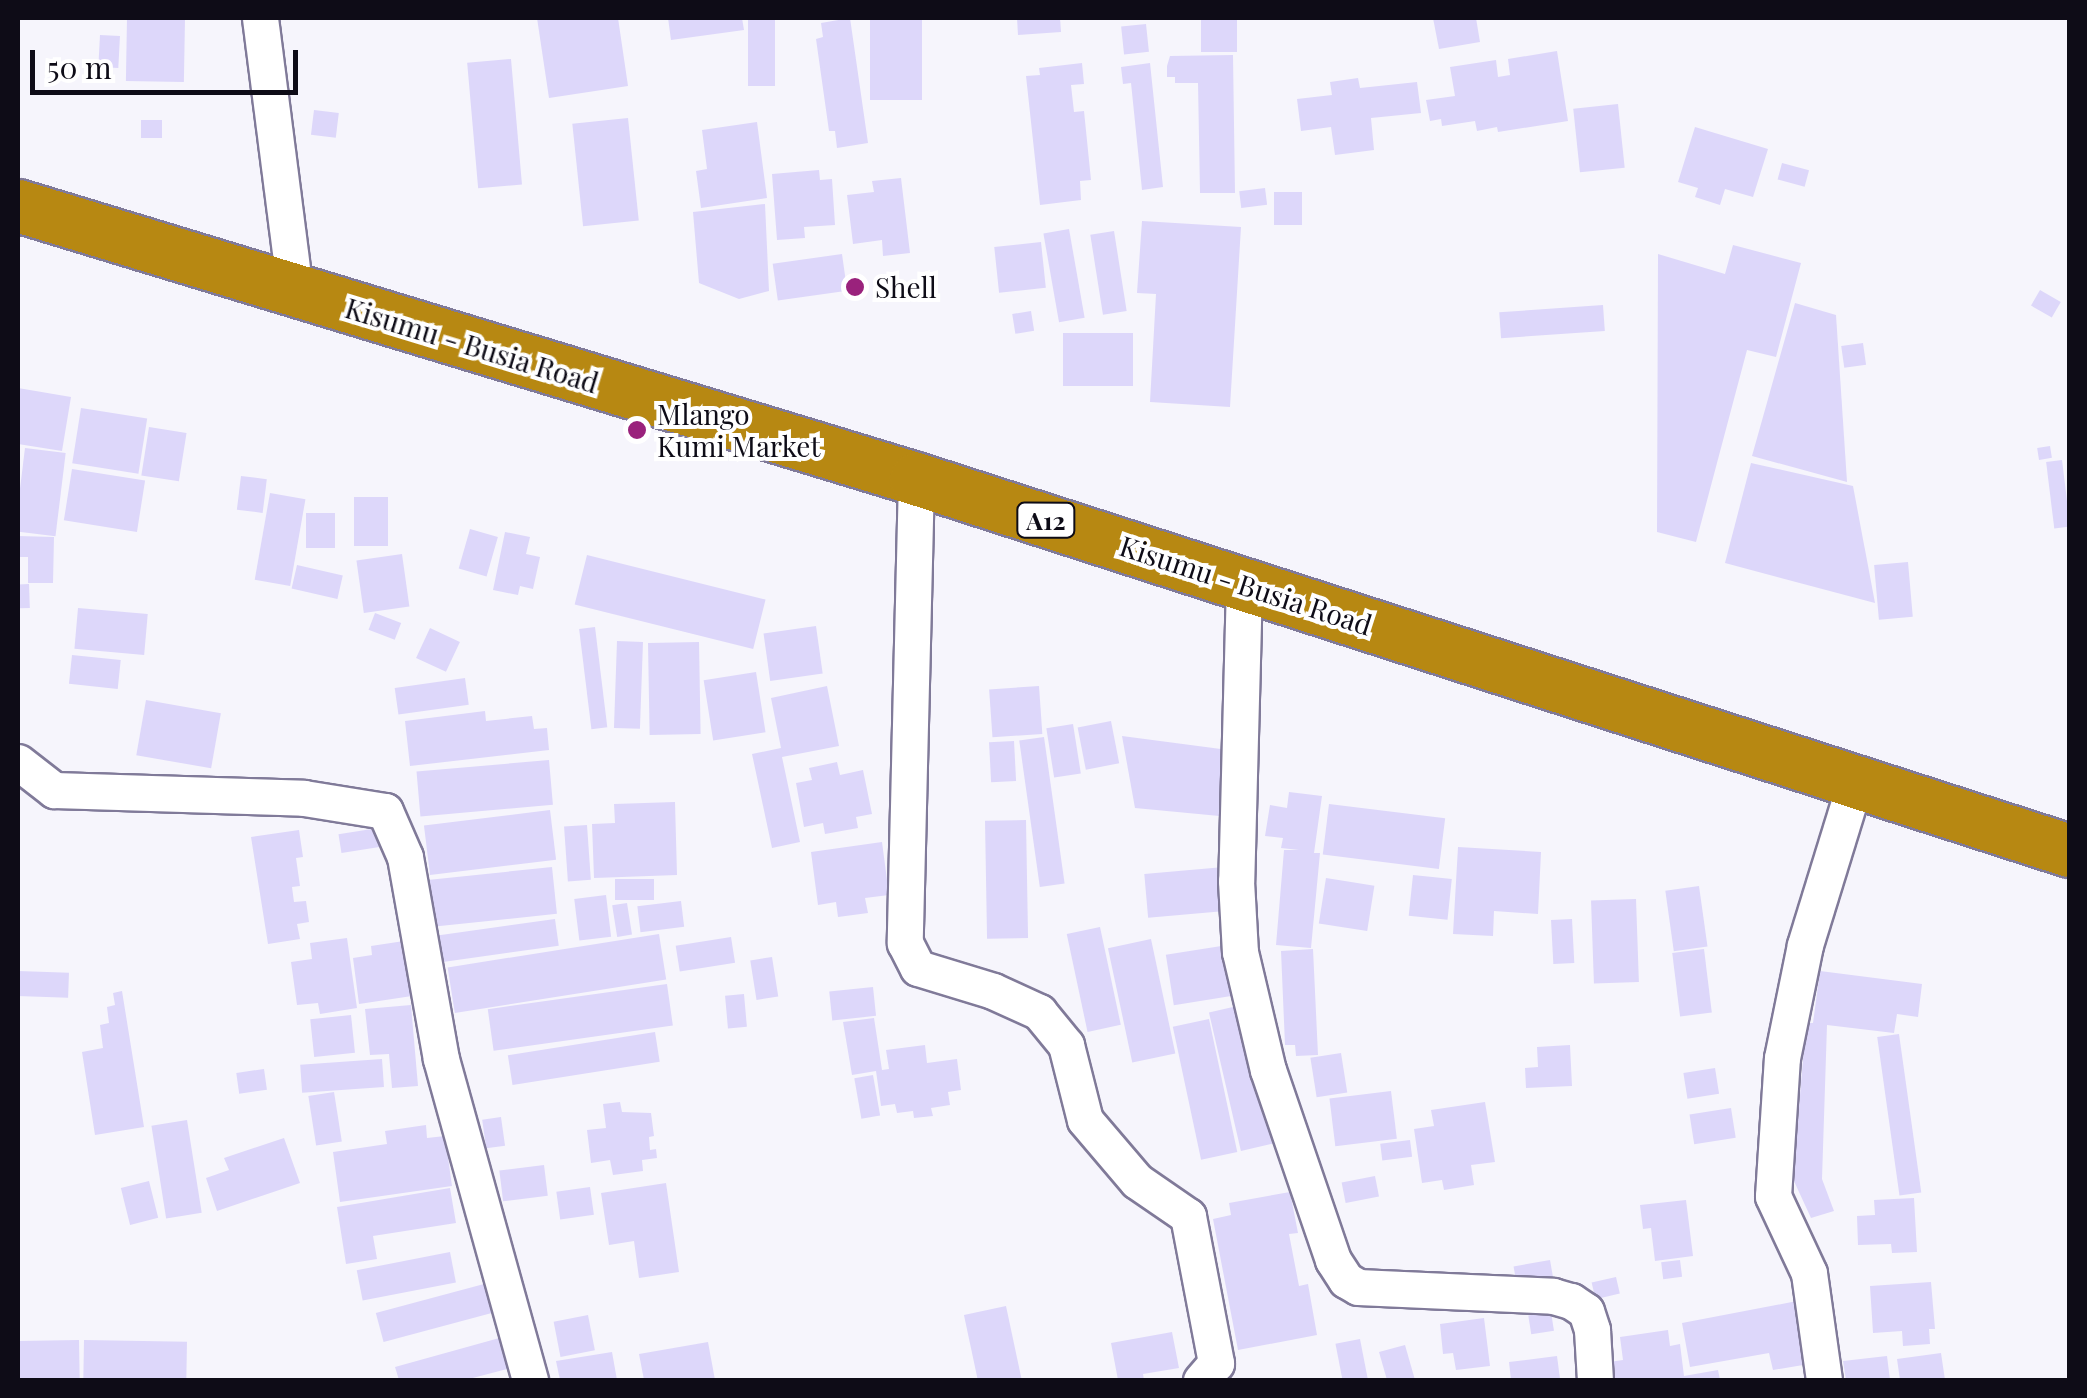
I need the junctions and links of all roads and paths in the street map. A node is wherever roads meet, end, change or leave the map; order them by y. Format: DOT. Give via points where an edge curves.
graph roads {
  1 [pos="260,18"];
  2 [pos="18,206"];
  3 [pos="296,292"];
  4 [pos="916,478"];
  5 [pos="1244,584"];
  6 [pos="18,762"];
  7 [pos="1855,782"];
  8 [pos="2070,850"];
  9 [pos="530,1380"];
  10 [pos="1201,1380"];
  11 [pos="1595,1380"];
  12 [pos="1824,1380"];
  1 -- 3 [label="street"];
  2 -- 3 [label="highway, Kisumu - Busia Road / A12"];
  3 -- 4 [label="highway, Kisumu - Busia Road / A12"];
  4 -- 5 [label="highway, Kisumu - Busia Road / A12"];
  4 -- 10 [label="street" via="905,944 918,968 1039,1012 1066,1046 1085,1120 1137,1181 1188,1216 1216,1363"];
  5 -- 7 [label="highway, Kisumu - Busia Road / A12"];
  5 -- 11 [label="street" via="1240,952 1268,1070 1334,1260 1358,1287 1570,1301 1586,1311"];
  6 -- 9 [label="street" via="54,790 304,798 385,811 406,856 440,1059"];
  7 -- 8 [label="highway, Kisumu - Busia Road / A12"];
  7 -- 12 [label="street" via="1805,945 1782,1058 1773,1196 1810,1273"];
}
